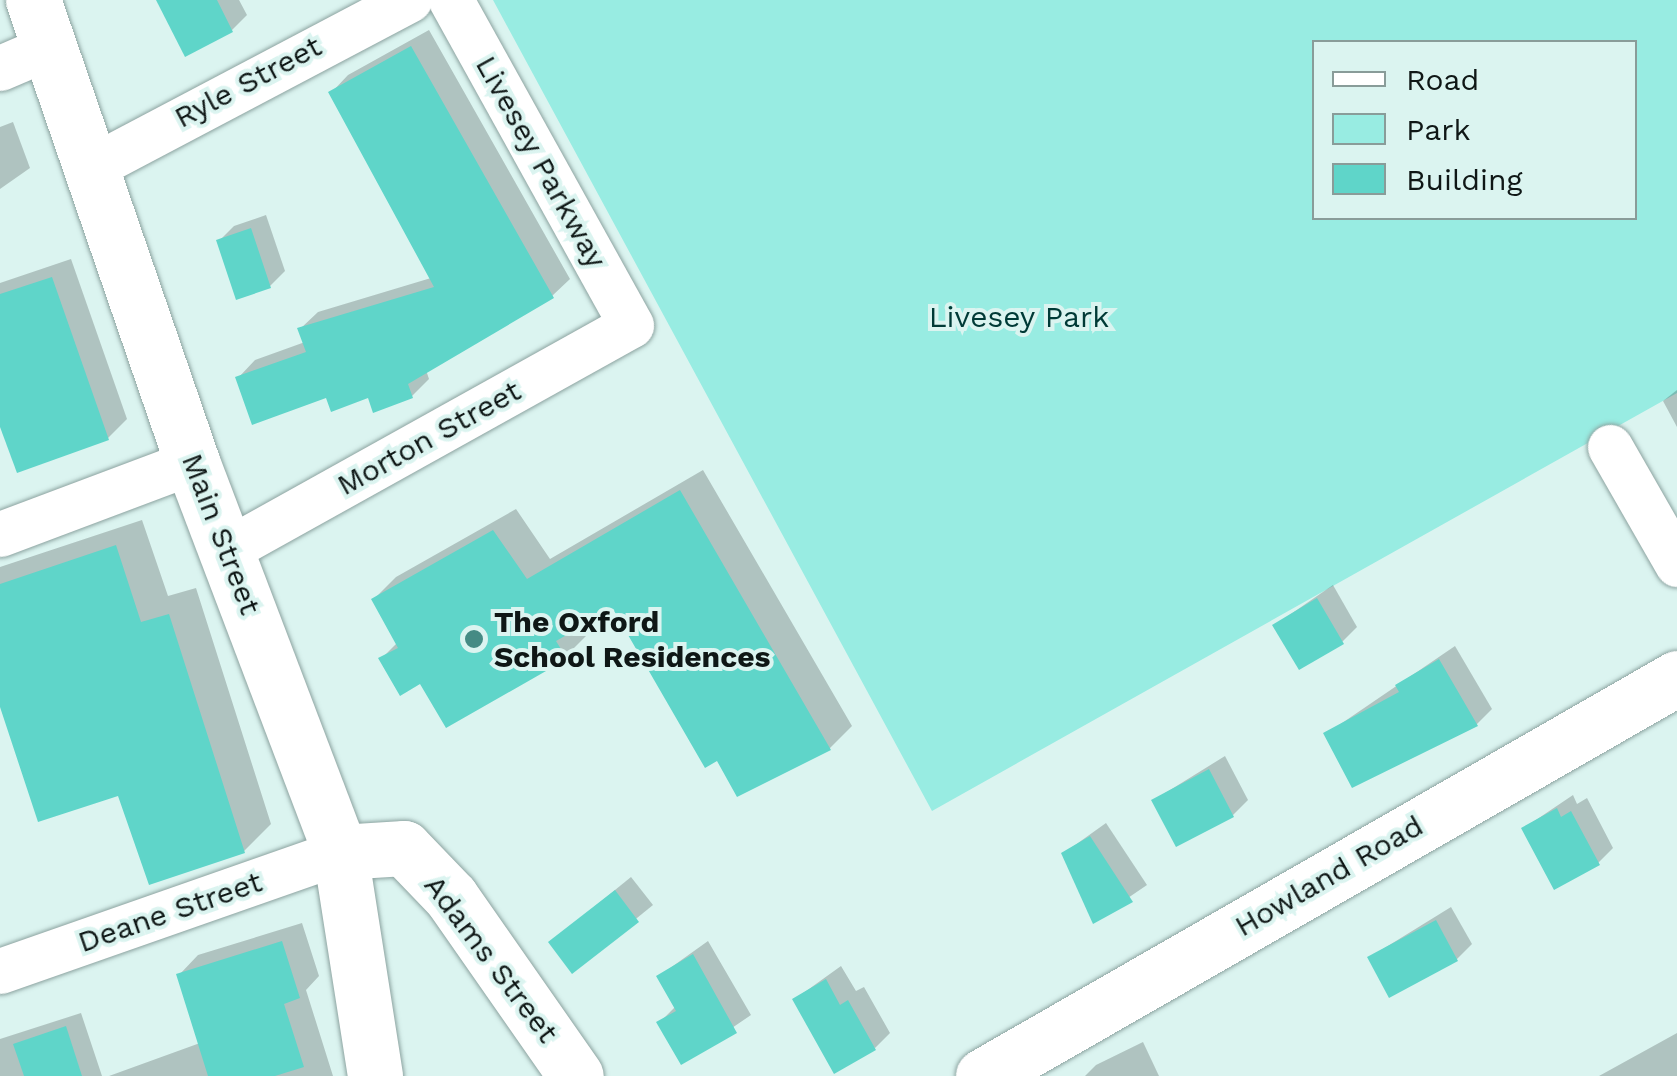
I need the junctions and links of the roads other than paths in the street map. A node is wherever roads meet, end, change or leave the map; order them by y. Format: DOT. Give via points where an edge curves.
graph roads {
  1 [pos="408,0"];
  2 [pos="450,0"];
  3 [pos="41,24"];
  4 [pos="0,68"];
  5 [pos="90,168"];
  6 [pos="631,325"];
  7 [pos="1610,447"];
  8 [pos="192,462"];
  9 [pos="0,534"];
  10 [pos="227,550"];
  11 [pos="1677,564"];
  12 [pos="1677,678"];
  13 [pos="340,852"];
  14 [pos="0,971"];
  15 [pos="375,1076"];
  16 [pos="576,1076"];
  17 [pos="982,1076"];
  1 -- 5 [label="street, Ryle Street"];
  2 -- 6 [label="street, Livesey Parkway"];
  3 -- 4 [label="street"];
  3 -- 5 [label="main road, Main Street"];
  5 -- 8 [label="main road, Main Street"];
  6 -- 10 [label="street, Morton Street"];
  7 -- 11 [label="street"];
  8 -- 9 [label="street"];
  8 -- 10 [label="main road, Main Street"];
  10 -- 13 [label="main road, Main Street"];
  12 -- 17 [label="main road, Howland Road"];
  13 -- 14 [label="street, Deane Street"];
  13 -- 15 [label="main road, Main Street"];
  13 -- 16 [label="main road, Adams Street" via="404,848 451,897"];
}
